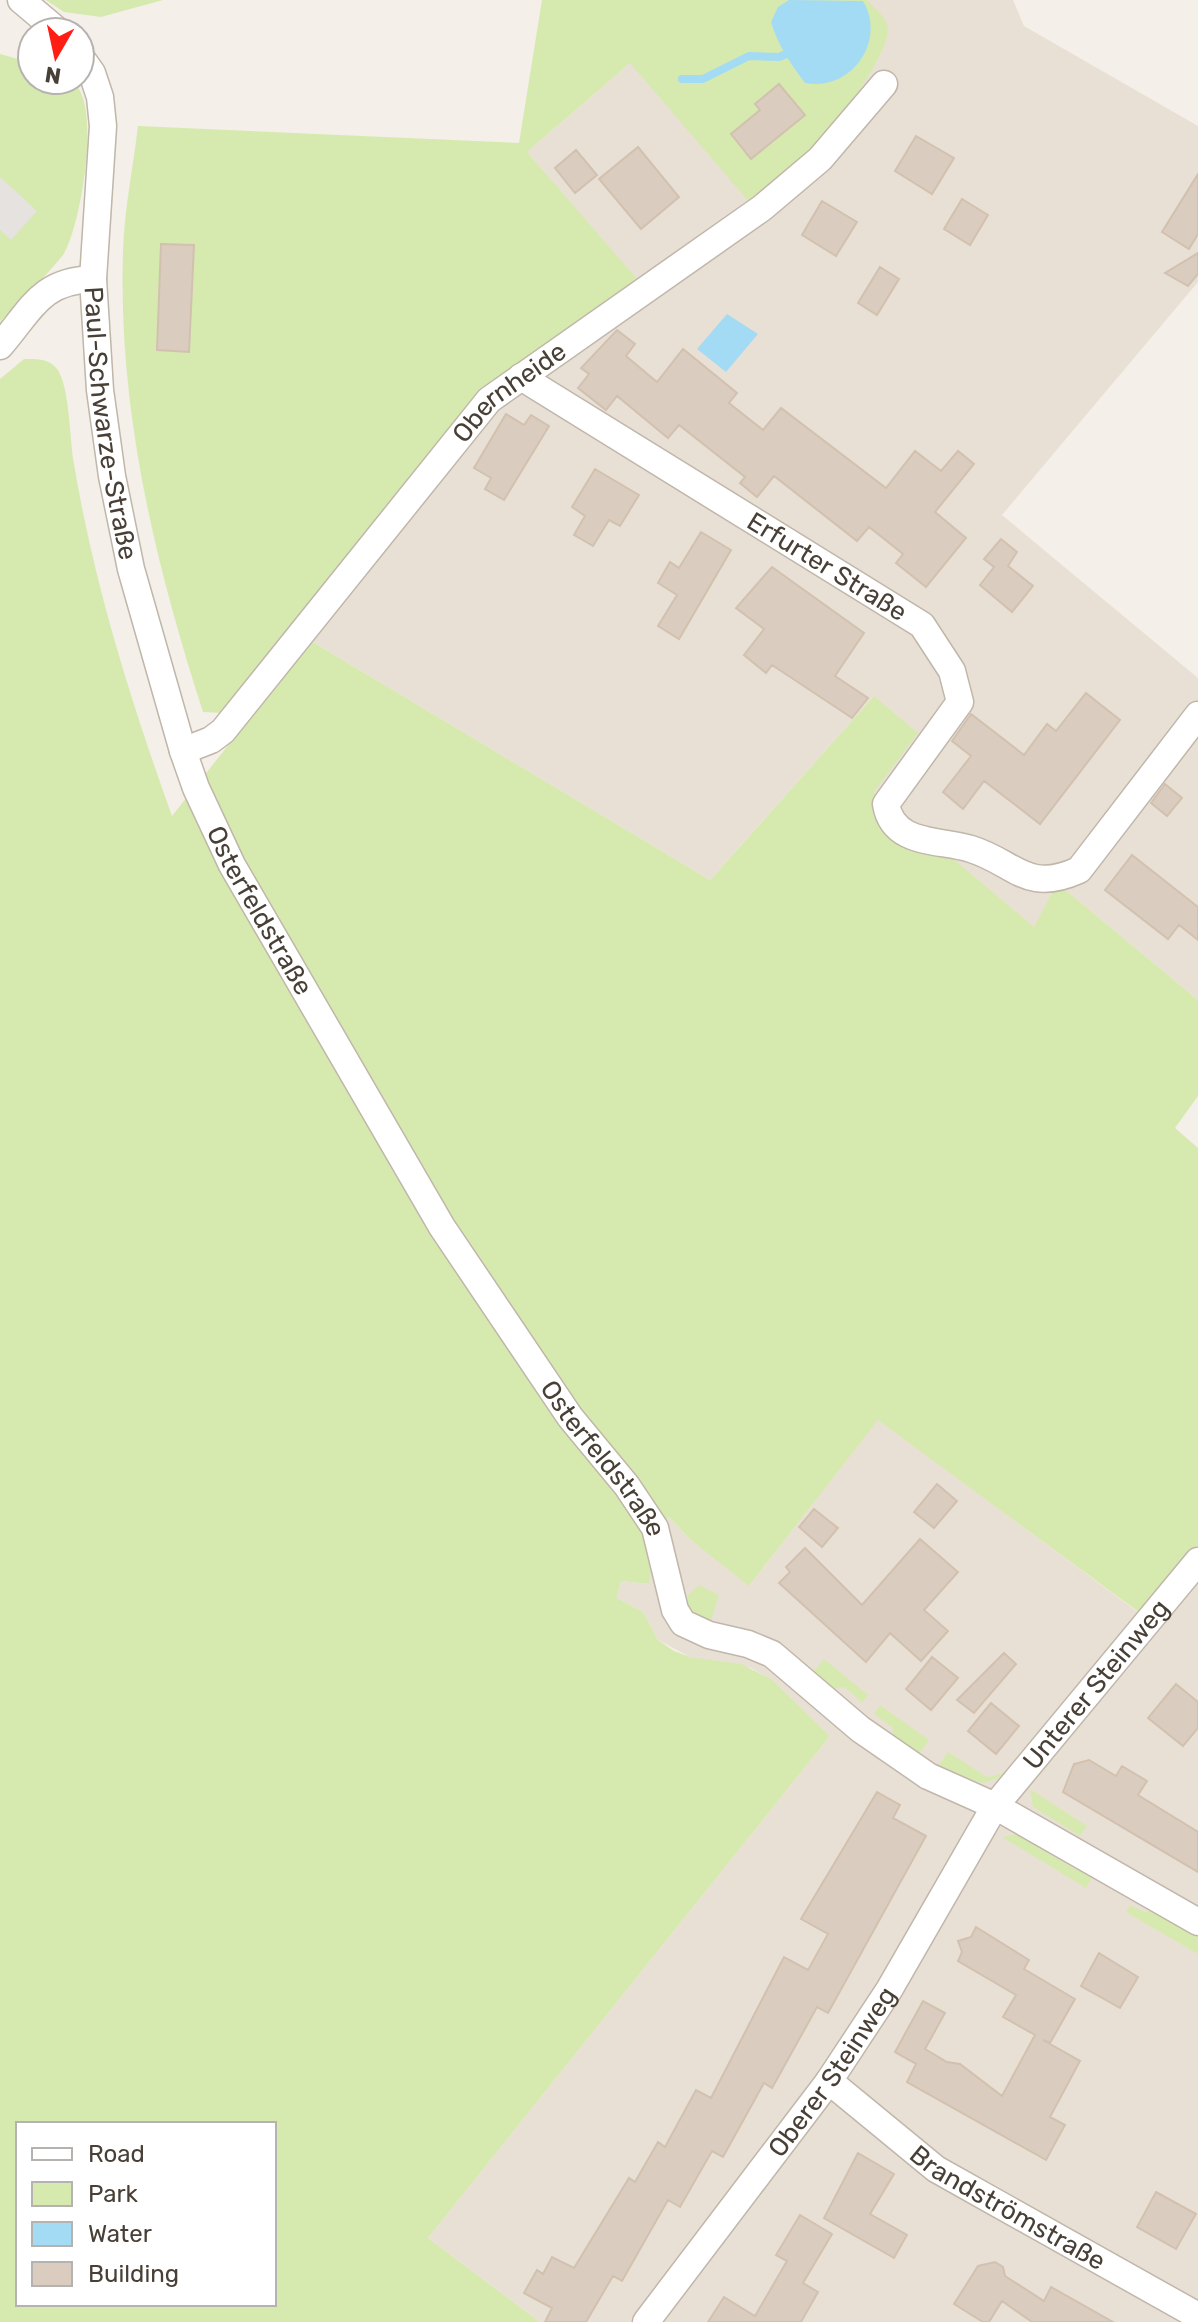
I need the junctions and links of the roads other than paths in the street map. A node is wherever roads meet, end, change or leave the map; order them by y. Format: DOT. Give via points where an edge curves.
graph roads {
  1 [pos="21,0"];
  2 [pos="40,16"];
  3 [pos="884,84"];
  4 [pos="96,85"];
  5 [pos="93,279"];
  6 [pos="0,346"];
  7 [pos="521,377"];
  8 [pos="1198,715"];
  9 [pos="183,751"];
  10 [pos="196,788"];
  11 [pos="1198,1561"];
  12 [pos="995,1806"];
  13 [pos="1198,1922"];
  14 [pos="829,2081"];
  15 [pos="1198,2316"];
  16 [pos="646,2322"];
  1 -- 2 [label="street"];
  3 -- 7 [label="street, Obernheide" via="820,159 762,208"];
  4 -- 5 [label="street, Paul-Schwarze-Straße" via="103,126"];
  5 -- 6 [label="street" via="51,286"];
  5 -- 9 [label="street, Paul-Schwarze-Straße" via="112,476 131,569"];
  7 -- 8 [label="street, Erfurter Straße" via="922,625 952,671 960,702 886,804 888,819 909,837 972,849 1022,877 1060,878 1079,870"];
  7 -- 9 [label="street, Obernheide" via="489,400 223,731"];
  9 -- 10 [label="street, Paul-Schwarze-Straße"];
  10 -- 12 [label="street, Osterfeldstraße" via="275,942 442,1227 570,1417 655,1528 683,1623 772,1654 860,1729 928,1776"];
  11 -- 12 [label="street, Unterer Steinweg"];
  12 -- 13 [label="street, Osterfeldstraße"];
  12 -- 14 [label="street, Oberer Steinweg" via="889,1990"];
  14 -- 15 [label="street, Brandströmstraße" via="936,2169"];
  14 -- 16 [label="street, Oberer Steinweg"];
}
